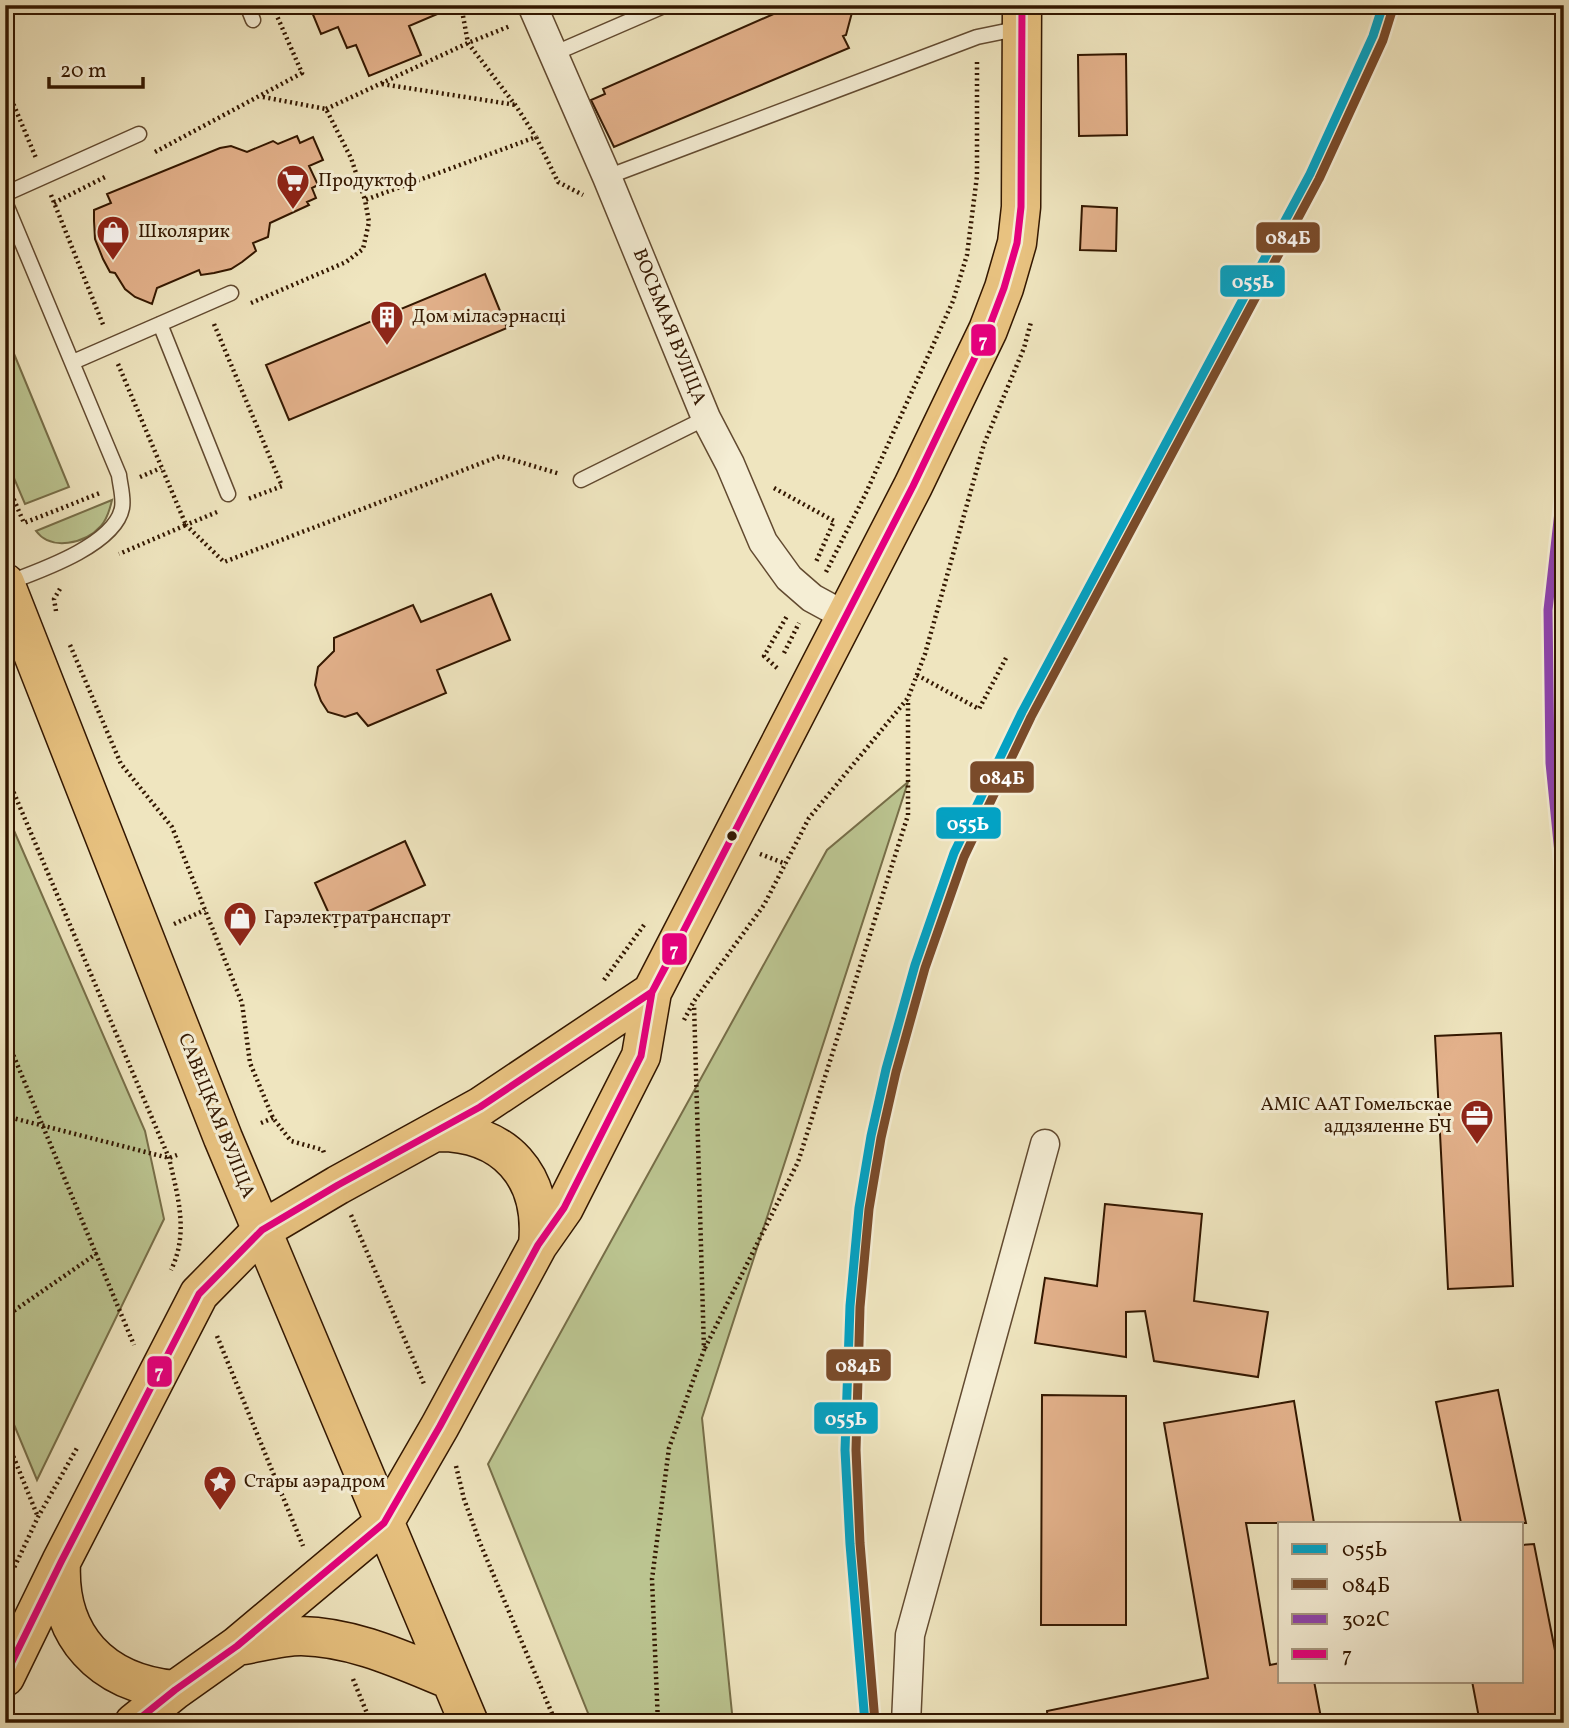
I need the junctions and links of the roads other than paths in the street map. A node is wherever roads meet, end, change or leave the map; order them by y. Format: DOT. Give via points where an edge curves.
graph roads {
  1 [pos="247,5"];
  2 [pos="666,5"];
  3 [pos="535,10"];
  4 [pos="1022,17"];
  5 [pos="253,20"];
  6 [pos="553,54"];
  7 [pos="139,134"];
  8 [pos="607,177"];
  9 [pos="5,194"];
  10 [pos="5,202"];
  11 [pos="231,293"];
  12 [pos="160,324"];
  13 [pos="73,362"];
  14 [pos="706,418"];
  15 [pos="581,480"];
  16 [pos="228,494"];
  17 [pos="5,584"];
  18 [pos="847,617"];
  19 [pos="652,992"];
  20 [pos="436,1132"];
  21 [pos="1045,1144"];
  22 [pos="262,1230"];
  23 [pos="538,1245"];
  24 [pos="384,1523"];
  25 [pos="61,1562"];
  26 [pos="237,1646"];
  27 [pos="5,1677"];
  28 [pos="450,1680"];
  29 [pos="175,1690"];
  30 [pos="134,1723"];
  31 [pos="469,1723"];
  32 [pos="906,1723"];
  1 -- 5 [label="lane"];
  2 -- 6 [label="lane"];
  3 -- 6 [label="street, ВОСЬМАЯ ВУЛІЦА"];
  4 -- 8 [label="lane"];
  4 -- 18 [label="main road" via="1021,207 1004,288 988,330"];
  6 -- 8 [label="street, ВОСЬМАЯ ВУЛІЦА"];
  7 -- 9 [label="lane"];
  8 -- 14 [label="street, ВОСЬМАЯ ВУЛІЦА"];
  10 -- 13 [label="lane"];
  11 -- 12 [label="lane"];
  12 -- 13 [label="lane"];
  12 -- 16 [label="lane"];
  13 -- 17 [label="lane" via="119,475 123,507 102,538"];
  14 -- 15 [label="lane"];
  14 -- 18 [label="street, ВОСЬМАЯ ВУЛІЦА" via="763,542 789,578 812,598"];
  17 -- 22 [label="main road, САВЕЦКАЯ ВУЛІЦА"];
  18 -- 19 [label="main road"];
  19 -- 20 [label="main road"];
  19 -- 23 [label="main road" via="641,1056 564,1209"];
  20 -- 22 [label="main road"];
  20 -- 23 [label="main road" via="471,1134 516,1161 539,1209"];
  21 -- 32 [label="street" via="910,1635"];
  22 -- 24 [label="main road, САВЕЦКАЯ ВУЛІЦА"];
  22 -- 25 [label="main road" via="199,1294"];
  23 -- 24 [label="main road"];
  24 -- 26 [label="main road"];
  24 -- 28 [label="main road, САВЕЦКАЯ ВУЛІЦА"];
  25 -- 27 [label="main road"];
  25 -- 29 [label="main road" via="60,1582 69,1621 91,1654 129,1681"];
  26 -- 28 [label="main road" via="298,1636 337,1638"];
  26 -- 29 [label="main road"];
  28 -- 31 [label="main road, САВЕЦКАЯ ВУЛІЦА"];
  29 -- 30 [label="main road"];
}
